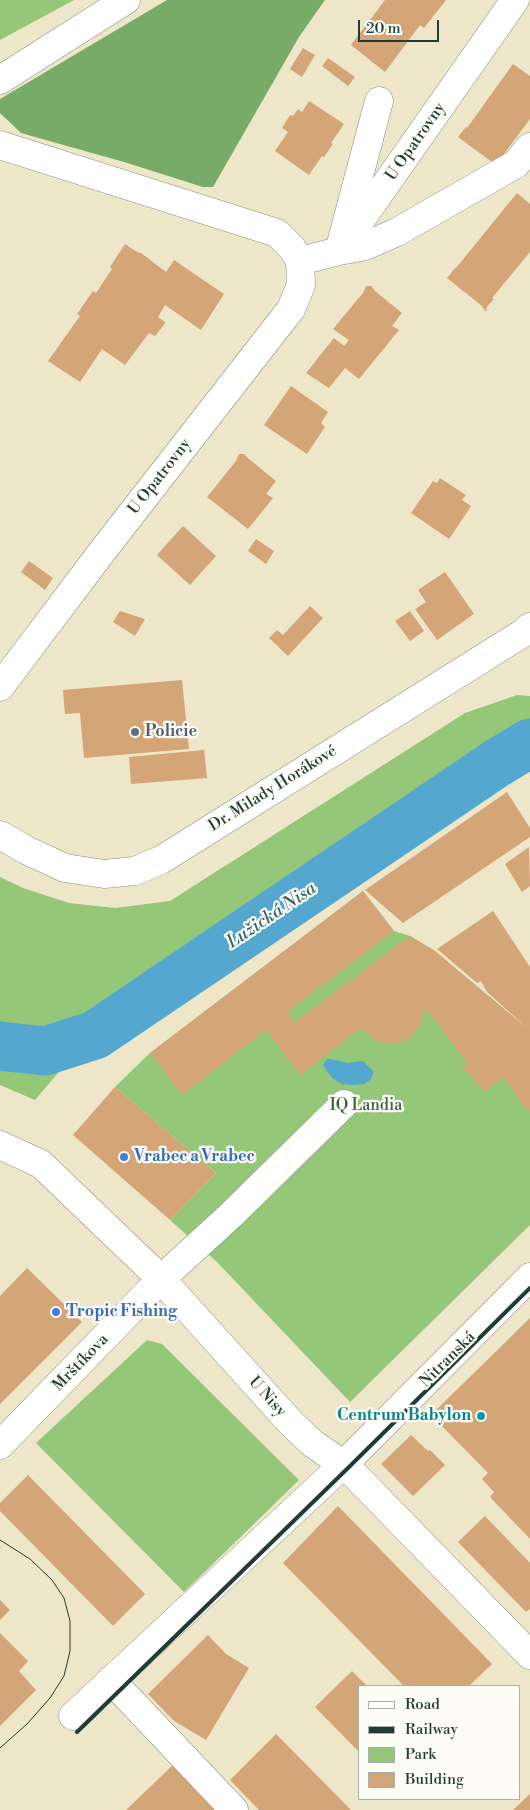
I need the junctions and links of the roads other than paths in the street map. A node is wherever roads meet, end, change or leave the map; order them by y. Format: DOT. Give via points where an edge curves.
graph roads {
  1 [pos="126,0"];
  2 [pos="515,0"];
  3 [pos="0,80"];
  4 [pos="380,101"];
  5 [pos="0,144"];
  6 [pos="530,147"];
  7 [pos="339,251"];
  8 [pos="300,261"];
  9 [pos="528,633"];
  10 [pos="0,687"];
  11 [pos="0,835"];
  12 [pos="344,1104"];
  13 [pos="0,1144"];
  14 [pos="530,1277"];
  15 [pos="162,1279"];
  16 [pos="0,1445"];
  17 [pos="344,1464"];
  18 [pos="530,1655"];
  19 [pos="111,1680"];
  20 [pos="73,1716"];
  21 [pos="234,1810"];
  1 -- 3 [label="street"];
  2 -- 7 [label="street, U Opatrovny"];
  4 -- 7 [label="street"];
  5 -- 8 [label="street" via="277,233"];
  6 -- 7 [label="street" via="516,164 398,232 366,246"];
  7 -- 8 [label="street"];
  8 -- 10 [label="street, U Opatrovny" via="301,285 291,309"];
  9 -- 11 [label="street, Dr. Milady Horákové" via="161,860 135,871 104,874 65,868"];
  12 -- 15 [label="street, Mrštíkova"];
  13 -- 15 [label="street, U Nisy" via="41,1164"];
  14 -- 17 [label="street, Nitranská"];
  15 -- 16 [label="street, Mrštíkova"];
  15 -- 17 [label="street, U Nisy" via="290,1422 312,1443"];
  17 -- 18 [label="street, U Nisy"];
  17 -- 19 [label="street, Nitranská"];
  19 -- 20 [label="street, Nitranská"];
  19 -- 21 [label="street"];
}
